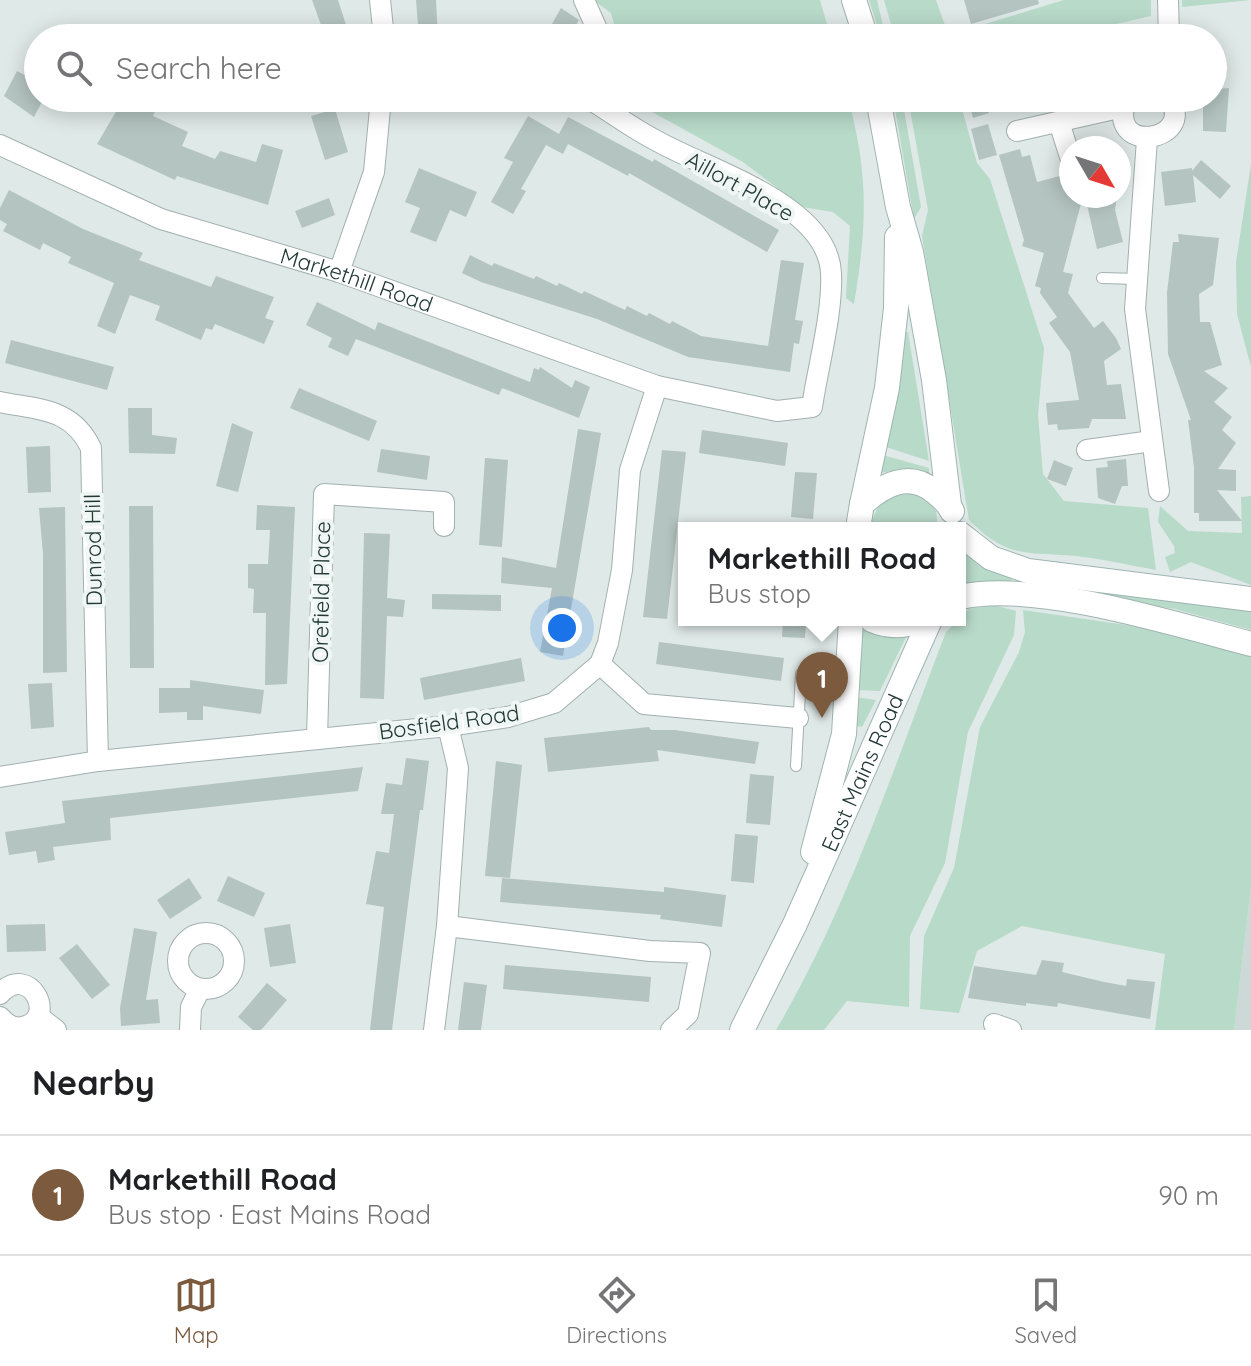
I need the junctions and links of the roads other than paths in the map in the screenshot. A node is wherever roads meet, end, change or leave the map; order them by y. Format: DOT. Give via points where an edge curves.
graph roads {
  1 [pos="380,0"];
  2 [pos="584,0"];
  3 [pos="854,0"];
  4 [pos="1168,0"];
  5 [pos="383,24"];
  6 [pos="595,24"];
  7 [pos="862,24"];
  8 [pos="1169,24"];
  9 [pos="380,112"];
  10 [pos="610,112"];
  11 [pos="881,112"];
  12 [pos="1094,112"];
  13 [pos="1126,112"];
  14 [pos="1174,112"];
  15 [pos="1059,122"];
  16 [pos="1017,131"];
  17 [pos="1063,136"];
  18 [pos="1147,139"];
  19 [pos="0,145"];
  20 [pos="898,207"];
  21 [pos="339,272"];
  22 [pos="1102,278"];
  23 [pos="1137,279"];
  24 [pos="657,386"];
  25 [pos="0,402"];
  26 [pos="812,407"];
  27 [pos="1152,441"];
  28 [pos="1087,450"];
  29 [pos="1159,491"];
  30 [pos="949,505"];
  31 [pos="860,516"];
  32 [pos="955,522"];
  33 [pos="444,526"];
  34 [pos="966,539"];
  35 [pos="966,596"];
  36 [pos="1251,599"];
  37 [pos="851,626"];
  38 [pos="927,626"];
  39 [pos="1251,644"];
  40 [pos="600,664"];
  41 [pos="801,674"];
  42 [pos="798,718"];
  43 [pos="448,726"];
  44 [pos="317,738"];
  45 [pos="98,761"];
  46 [pos="796,766"];
  47 [pos="0,777"];
  48 [pos="795,924"];
  49 [pos="447,926"];
  50 [pos="200,989"];
  51 [pos="0,994"];
  52 [pos="38,1016"];
  53 [pos="0,1017"];
  54 [pos="56,1030"];
  55 [pos="190,1030"];
  56 [pos="434,1030"];
  57 [pos="671,1030"];
  58 [pos="742,1030"];
  1 -- 5 [label="street"];
  2 -- 6 [label="street"];
  3 -- 7 [label="main road"];
  4 -- 8 [label="street"];
  9 -- 21 [label="street" via="374,172"];
  10 -- 26 [label="street, Aillort Place" via="781,205 814,229 827,251 831,273"];
  11 -- 20 [label="main road"];
  12 -- 15 [label="street"];
  13 -- 18 [label="street" via="1128,129"];
  14 -- 18 [label="street" via="1169,128"];
  15 -- 16 [label="street"];
  15 -- 17 [label="street"];
  18 -- 23 [label="street"];
  19 -- 21 [label="street, Markethill Road" via="161,219"];
  20 -- 30 [label="main road" via="926,337"];
  20 -- 31 [label="main road" via="896,308 887,388"];
  21 -- 24 [label="street, Markethill Road"];
  22 -- 23 [label="lane"];
  23 -- 27 [label="street" via="1138,341"];
  24 -- 26 [label="street, Markethill Road" via="777,411"];
  24 -- 40 [label="street" via="630,470 616,613"];
  25 -- 45 [label="street, Dunrod Hill" via="71,420 82,428 91,448"];
  27 -- 28 [label="street"];
  27 -- 29 [label="street"];
  30 -- 31 [label="main road" via="928,486 906,480 890,483"];
  30 -- 32 [label="main road"];
  33 -- 44 [label="street, Orefield Place" via="444,502 324,494"];
  34 -- 36 [label="main road" via="991,558 1028,571"];
  35 -- 39 [label="main road" via="1021,593"];
  37 -- 48 [label="main road, East Mains Road" via="844,734"];
  38 -- 48 [label="main road, East Mains Road"];
  40 -- 42 [label="street" via="644,704"];
  40 -- 43 [label="street, Bosfield Road" via="554,703"];
  41 -- 42 [label="lane"];
  42 -- 46 [label="lane"];
  43 -- 44 [label="street, Bosfield Road"];
  43 -- 49 [label="street" via="458,768"];
  44 -- 45 [label="street, Bosfield Road"];
  45 -- 47 [label="street, Bosfield Road"];
  48 -- 58 [label="main road, East Mains Road"];
  49 -- 56 [label="street"];
  49 -- 57 [label="street" via="700,953 688,1014"];
  50 -- 55 [label="street" via="191,1007"];
  51 -- 52 [label="street" via="11,986 26,986 37,995"];
  52 -- 53 [label="street" via="21,1028"];
  52 -- 54 [label="street"];
}
